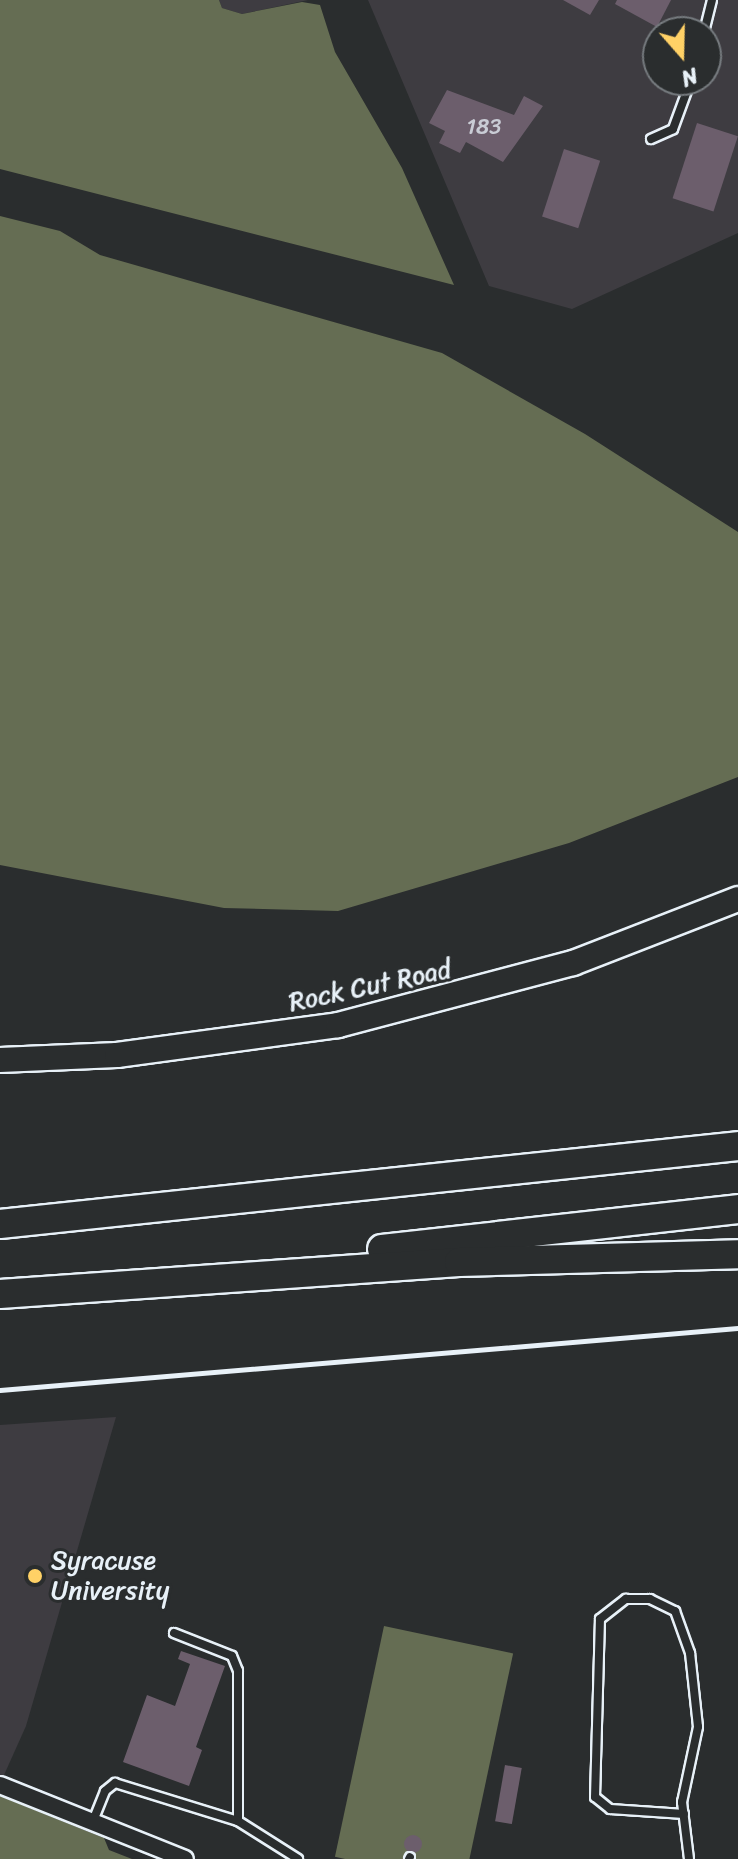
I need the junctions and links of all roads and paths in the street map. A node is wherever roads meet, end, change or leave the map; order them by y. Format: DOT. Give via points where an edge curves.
graph roads {
  1 [pos="685,96"];
  2 [pos="651,139"];
  3 [pos="738,899"];
  4 [pos="0,1060"];
  5 [pos="738,1146"];
  6 [pos="738,1209"];
  7 [pos="0,1224"];
  8 [pos="738,1254"];
  9 [pos="179,1278"];
  10 [pos="0,1294"];
  11 [pos="174,1633"];
  12 [pos="0,1785"];
  13 [pos="684,1814"];
  14 [pos="93,1821"];
  15 [pos="238,1821"];
  16 [pos="185,1859"];
  17 [pos="298,1859"];
  18 [pos="689,1859"];
  1 -- 2 [label="lane" via="673,129"];
  3 -- 4 [label="main road, Rock Cut Road" via="573,963 338,1025 117,1055"];
  5 -- 7 [label="highway"];
  6 -- 9 [label="highway"];
  8 -- 9 [label="highway"];
  9 -- 10 [label="highway"];
  11 -- 15 [label="lane" via="223,1649 238,1671"];
  12 -- 14 [label="street"];
  13 -- 13 [label="lane" via="698,1727 690,1653 675,1611 650,1599 626,1599 600,1619 595,1797 610,1809"];
  13 -- 18 [label="lane"];
  14 -- 15 [label="lane" via="105,1791 115,1783"];
  14 -- 16 [label="street"];
  15 -- 17 [label="lane"];
}
